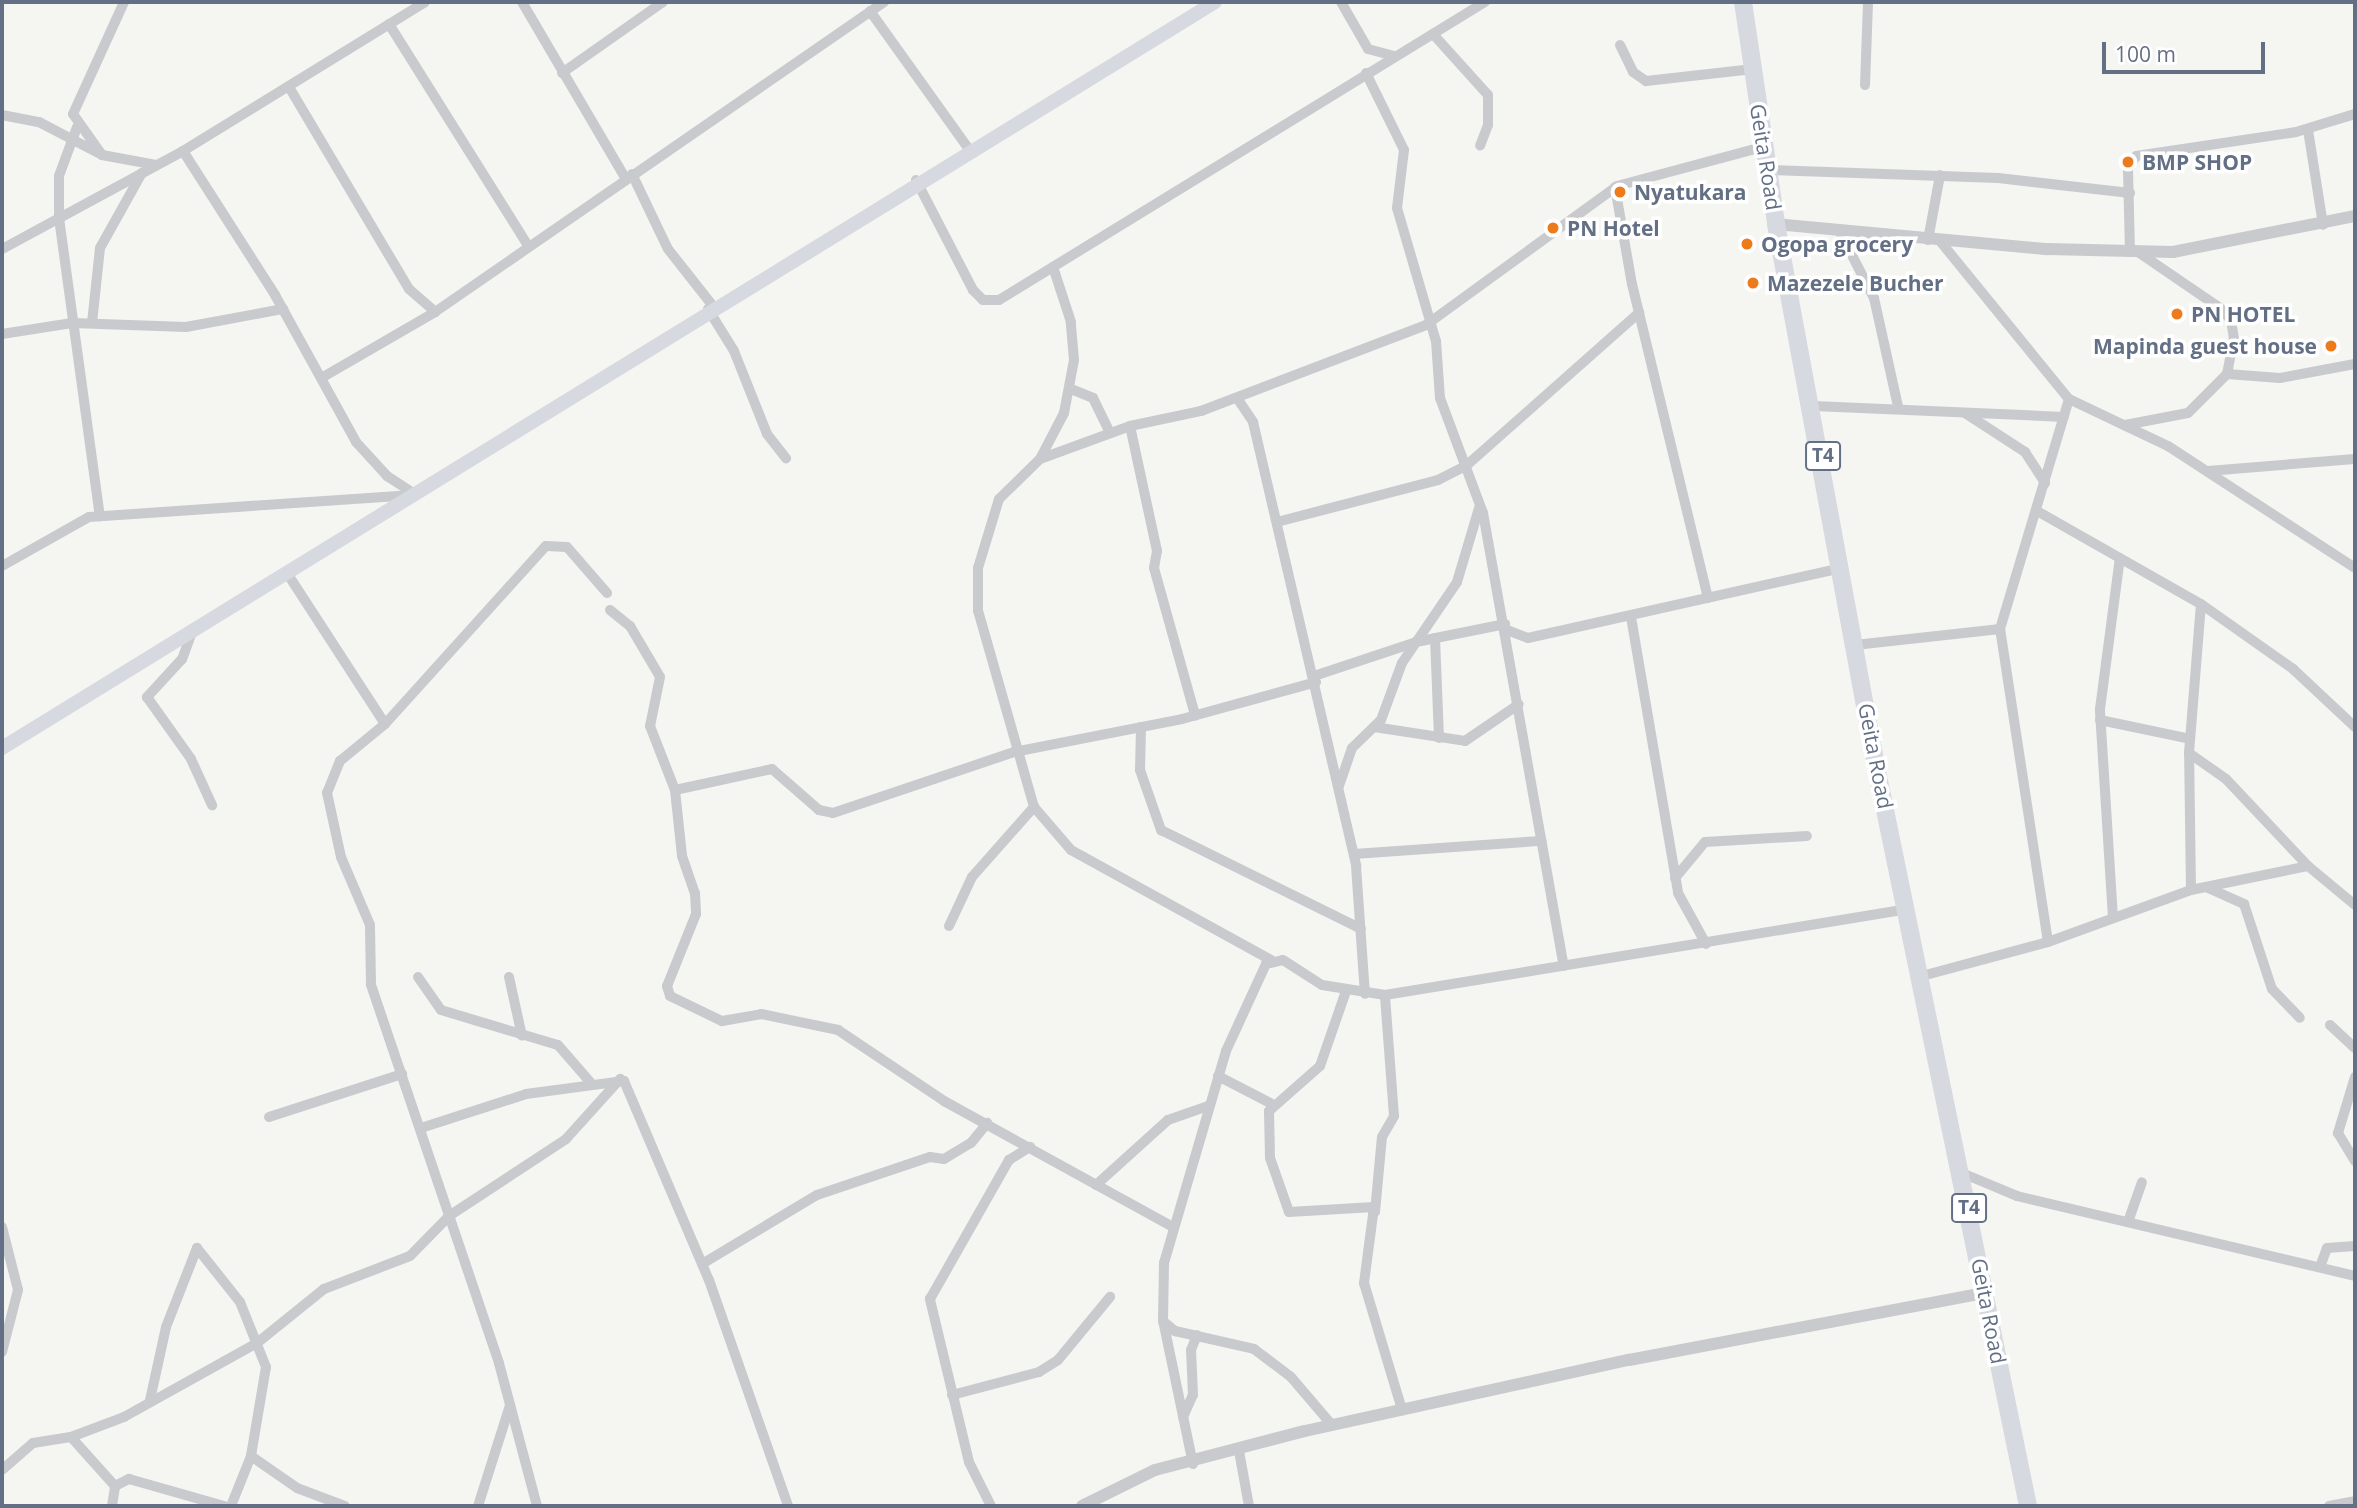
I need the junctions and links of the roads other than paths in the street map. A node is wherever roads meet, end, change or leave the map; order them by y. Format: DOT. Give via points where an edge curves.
graph roads {
  1 [pos="124,2"];
  2 [pos="425,2"];
  3 [pos="522,2"];
  4 [pos="663,2"];
  5 [pos="1215,2"];
  6 [pos="1341,2"];
  7 [pos="1485,2"];
  8 [pos="1743,2"];
  9 [pos="1868,2"];
  10 [pos="877,5"];
  11 [pos="389,24"];
  12 [pos="1433,34"];
  13 [pos="1620,46"];
  14 [pos="1368,49"];
  15 [pos="1394,56"];
  16 [pos="1753,69"];
  17 [pos="1370,71"];
  18 [pos="562,73"];
  19 [pos="1865,85"];
  20 [pos="289,87"];
  21 [pos="2355,114"];
  22 [pos="2,115"];
  23 [pos="77,127"];
  24 [pos="2308,130"];
  25 [pos="71,139"];
  26 [pos="1480,146"];
  27 [pos="1766,146"];
  28 [pos="968,148"];
  29 [pos="183,150"];
  30 [pos="102,155"];
  31 [pos="156,165"];
  32 [pos="1769,170"];
  33 [pos="142,173"];
  34 [pos="1940,175"];
  35 [pos="629,176"];
  36 [pos="916,180"];
  37 [pos="1615,187"];
  38 [pos="2130,193"];
  39 [pos="2355,216"];
  40 [pos="59,218"];
  41 [pos="1776,224"];
  42 [pos="2323,225"];
  43 [pos="1839,230"];
  44 [pos="1934,240"];
  45 [pos="529,247"];
  46 [pos="2,249"];
  47 [pos="2134,252"];
  48 [pos="1053,267"];
  49 [pos="710,308"];
  50 [pos="283,309"];
  51 [pos="435,312"];
  52 [pos="1640,313"];
  53 [pos="1430,322"];
  54 [pos="72,323"];
  55 [pos="92,323"];
  56 [pos="2,334"];
  57 [pos="2355,364"];
  58 [pos="2227,374"];
  59 [pos="323,377"];
  60 [pos="1071,389"];
  61 [pos="1237,398"];
  62 [pos="2069,399"];
  63 [pos="1814,406"];
  64 [pos="1898,406"];
  65 [pos="1962,412"];
  66 [pos="2064,417"];
  67 [pos="2125,425"];
  68 [pos="1130,426"];
  69 [pos="1110,433"];
  70 [pos="786,458"];
  71 [pos="1040,458"];
  72 [pos="2355,460"];
  73 [pos="1467,465"];
  74 [pos="2208,471"];
  75 [pos="2045,482"];
  76 [pos="411,494"];
  77 [pos="1480,502"];
  78 [pos="2037,512"];
  79 [pos="100,516"];
  80 [pos="1278,522"];
  81 [pos="2120,558"];
  82 [pos="2,566"];
  83 [pos="1842,568"];
  84 [pos="2355,568"];
  85 [pos="287,573"];
  86 [pos="607,593"];
  87 [pos="1708,598"];
  88 [pos="2201,604"];
  89 [pos="610,610"];
  90 [pos="1631,617"];
  91 [pos="1506,627"];
  92 [pos="2000,629"];
  93 [pos="192,632"];
  94 [pos="1435,638"];
  95 [pos="1416,642"];
  96 [pos="1855,645"];
  97 [pos="1315,679"];
  98 [pos="1519,704"];
  99 [pos="1195,715"];
  100 [pos="2100,720"];
  101 [pos="385,724"];
  102 [pos="1141,727"];
  103 [pos="1374,727"];
  104 [pos="2355,727"];
  105 [pos="1439,738"];
  106 [pos="2190,739"];
  107 [pos="2,748"];
  108 [pos="1014,752"];
  109 [pos="2189,753"];
  110 [pos="1339,786"];
  111 [pos="675,790"];
  112 [pos="212,805"];
  113 [pos="1034,807"];
  114 [pos="1807,836"];
  115 [pos="1542,841"];
  116 [pos="1354,854"];
  117 [pos="2308,866"];
  118 [pos="1675,878"];
  119 [pos="2205,887"];
  120 [pos="2191,890"];
  121 [pos="2355,905"];
  122 [pos="1908,909"];
  123 [pos="2112,918"];
  124 [pos="949,926"];
  125 [pos="1361,929"];
  126 [pos="2048,942"];
  127 [pos="1706,944"];
  128 [pos="1271,960"];
  129 [pos="1564,966"];
  130 [pos="1922,976"];
  131 [pos="418,977"];
  132 [pos="509,977"];
  133 [pos="1346,991"];
  134 [pos="1365,994"];
  135 [pos="1385,995"];
  136 [pos="2300,1018"];
  137 [pos="2330,1025"];
  138 [pos="522,1036"];
  139 [pos="2355,1048"];
  140 [pos="402,1074"];
  141 [pos="1218,1076"];
  142 [pos="2355,1077"];
  143 [pos="620,1079"];
  144 [pos="590,1082"];
  145 [pos="1272,1104"];
  146 [pos="1208,1106"];
  147 [pos="269,1117"];
  148 [pos="987,1123"];
  149 [pos="421,1128"];
  150 [pos="1030,1147"];
  151 [pos="2355,1161"];
  152 [pos="1962,1173"];
  153 [pos="2142,1182"];
  154 [pos="1096,1185"];
  155 [pos="1375,1212"];
  156 [pos="449,1216"];
  157 [pos="2128,1222"];
  158 [pos="1171,1226"];
  159 [pos="2,1227"];
  160 [pos="2355,1246"];
  161 [pos="702,1264"];
  162 [pos="2320,1267"];
  163 [pos="2355,1276"];
  164 [pos="1985,1293"];
  165 [pos="1110,1297"];
  166 [pos="1163,1321"];
  167 [pos="1196,1335"];
  168 [pos="257,1343"];
  169 [pos="2,1352"];
  170 [pos="951,1395"];
  171 [pos="150,1400"];
  172 [pos="510,1405"];
  173 [pos="1402,1410"];
  174 [pos="1184,1418"];
  175 [pos="1332,1425"];
  176 [pos="71,1437"];
  177 [pos="1239,1451"];
  178 [pos="250,1456"];
  179 [pos="1193,1464"];
  180 [pos="2,1470"];
  181 [pos="115,1486"];
  182 [pos="2355,1501"];
  183 [pos="111,1506"];
  184 [pos="224,1506"];
  185 [pos="231,1506"];
  186 [pos="345,1506"];
  187 [pos="478,1506"];
  188 [pos="537,1506"];
  189 [pos="788,1506"];
  190 [pos="991,1506"];
  191 [pos="1082,1506"];
  192 [pos="1249,1506"];
  193 [pos="2028,1506"];
  194 [pos="2329,1506"];
  1 -- 23 [label="street" via="75,102"];
  2 -- 11 [label="street"];
  3 -- 18 [label="street"];
  4 -- 18 [label="street"];
  5 -- 28 [label="main road"];
  6 -- 14 [label="street"];
  7 -- 12 [label="street"];
  8 -- 16 [label="highway, Geita Road / T4"];
  9 -- 19 [label="street"];
  10 -- 28 [label="street"];
  10 -- 35 [label="street"];
  11 -- 20 [label="street"];
  11 -- 45 [label="street"];
  12 -- 15 [label="street"];
  12 -- 26 [label="street" via="1488,94 1488,125"];
  13 -- 16 [label="street" via="1633,72 1646,81"];
  14 -- 15 [label="street"];
  14 -- 17 [label="street"];
  15 -- 17 [label="street"];
  16 -- 27 [label="highway, Geita Road / T4"];
  17 -- 48 [label="street"];
  17 -- 53 [label="street" via="1404,150 1397,208"];
  18 -- 35 [label="street"];
  20 -- 29 [label="street"];
  20 -- 51 [label="street" via="410,289"];
  21 -- 24 [label="street"];
  22 -- 25 [label="street" via="30,118"];
  23 -- 25 [label="street"];
  23 -- 30 [label="street"];
  24 -- 38 [label="street" via="2136,156 2128,169"];
  24 -- 42 [label="street"];
  25 -- 30 [label="street"];
  25 -- 40 [label="street" via="59,176"];
  27 -- 32 [label="highway, Geita Road / T4"];
  27 -- 37 [label="street"];
  28 -- 36 [label="main road"];
  29 -- 31 [label="street"];
  29 -- 50 [label="street"];
  30 -- 31 [label="street"];
  31 -- 33 [label="street"];
  32 -- 34 [label="street"];
  32 -- 41 [label="highway, Geita Road / T4"];
  33 -- 40 [label="street"];
  33 -- 55 [label="street" via="100,248"];
  34 -- 38 [label="street"];
  34 -- 44 [label="street"];
  35 -- 45 [label="street"];
  35 -- 49 [label="street" via="668,249"];
  36 -- 48 [label="street" via="977,296 999,300"];
  36 -- 49 [label="main road"];
  37 -- 52 [label="street"];
  37 -- 53 [label="street"];
  38 -- 47 [label="street"];
  39 -- 42 [label="street"];
  40 -- 46 [label="street"];
  40 -- 54 [label="street"];
  41 -- 43 [label="street"];
  41 -- 63 [label="highway, Geita Road / T4"];
  42 -- 47 [label="street" via="2221,246"];
  43 -- 44 [label="street"];
  43 -- 64 [label="street" via="1874,298"];
  44 -- 47 [label="street"];
  44 -- 62 [label="street"];
  45 -- 51 [label="street"];
  47 -- 58 [label="street" via="2187,281 2231,320"];
  48 -- 60 [label="street" via="1074,339"];
  49 -- 70 [label="street" via="734,351 767,434"];
  49 -- 76 [label="main road"];
  50 -- 55 [label="street" via="186,327"];
  50 -- 59 [label="street"];
  51 -- 59 [label="street"];
  52 -- 73 [label="street"];
  52 -- 87 [label="street"];
  53 -- 61 [label="street"];
  53 -- 73 [label="street" via="1440,398"];
  54 -- 55 [label="street"];
  54 -- 56 [label="street"];
  54 -- 79 [label="street"];
  57 -- 58 [label="street" via="2280,378"];
  58 -- 67 [label="street" via="2188,413"];
  59 -- 76 [label="street" via="363,452"];
  60 -- 69 [label="street" via="1093,398"];
  60 -- 71 [label="street"];
  61 -- 68 [label="street"];
  61 -- 80 [label="street" via="1253,422"];
  62 -- 66 [label="street"];
  62 -- 67 [label="street"];
  63 -- 64 [label="street"];
  63 -- 83 [label="highway, Geita Road / T4"];
  64 -- 65 [label="street"];
  65 -- 66 [label="street"];
  65 -- 75 [label="street" via="2025,452"];
  66 -- 75 [label="street"];
  67 -- 74 [label="street"];
  68 -- 69 [label="street"];
  68 -- 99 [label="street" via="1157,551 1154,568"];
  69 -- 71 [label="street"];
  71 -- 108 [label="street" via="999,499 978,568 978,611"];
  72 -- 74 [label="street"];
  73 -- 77 [label="street"];
  73 -- 80 [label="street" via="1438,480"];
  74 -- 84 [label="street"];
  75 -- 78 [label="street"];
  76 -- 79 [label="street"];
  76 -- 85 [label="main road"];
  77 -- 91 [label="street"];
  77 -- 95 [label="street" via="1457,582"];
  78 -- 81 [label="street"];
  78 -- 92 [label="street"];
  79 -- 82 [label="street" via="81,519"];
  80 -- 97 [label="street"];
  81 -- 88 [label="street"];
  81 -- 100 [label="street" via="2104,641"];
  83 -- 87 [label="street"];
  83 -- 96 [label="highway, Geita Road / T4"];
  85 -- 93 [label="main road"];
  85 -- 101 [label="street"];
  86 -- 101 [label="street" via="567,547 546,546"];
  87 -- 90 [label="street"];
  88 -- 104 [label="street" via="2293,669"];
  88 -- 106 [label="street"];
  89 -- 111 [label="street" via="630,626 659,674 650,726"];
  90 -- 91 [label="street" via="1528,638"];
  90 -- 118 [label="street"];
  91 -- 94 [label="street"];
  91 -- 98 [label="street"];
  92 -- 96 [label="street"];
  92 -- 126 [label="street"];
  93 -- 107 [label="main road"];
  93 -- 112 [label="street" via="182,659 147,695"];
  94 -- 95 [label="street"];
  94 -- 105 [label="street"];
  95 -- 97 [label="street"];
  95 -- 103 [label="street"];
  96 -- 122 [label="highway, Geita Road / T4"];
  97 -- 99 [label="street"];
  97 -- 110 [label="street"];
  98 -- 105 [label="street" via="1468,740"];
  98 -- 115 [label="street"];
  99 -- 102 [label="street"];
  100 -- 106 [label="street"];
  100 -- 123 [label="street"];
  101 -- 140 [label="street" via="340,761 327,793 341,857 370,925 370,979"];
  102 -- 108 [label="street"];
  102 -- 125 [label="street" via="1140,770 1161,831"];
  103 -- 105 [label="street"];
  103 -- 110 [label="street" via="1352,748"];
  106 -- 109 [label="street"];
  108 -- 111 [label="street" via="832,813 819,810 772,769"];
  108 -- 113 [label="street"];
  109 -- 117 [label="street" via="2226,779"];
  109 -- 120 [label="street"];
  110 -- 116 [label="street"];
  111 -- 148 [label="street" via="682,856 696,905 667,986 670,996 722,1021 761,1014 830,1027 866,1055"];
  113 -- 124 [label="street" via="972,877"];
  113 -- 128 [label="street" via="1054,833 1098,867"];
  114 -- 118 [label="street" via="1705,842"];
  115 -- 116 [label="street"];
  115 -- 129 [label="street"];
  116 -- 125 [label="street"];
  117 -- 119 [label="street"];
  117 -- 121 [label="street"];
  118 -- 127 [label="street"];
  119 -- 120 [label="street"];
  119 -- 136 [label="street" via="2244,904 2272,989"];
  120 -- 123 [label="street"];
  122 -- 127 [label="street"];
  122 -- 130 [label="highway, Geita Road / T4"];
  123 -- 126 [label="street"];
  125 -- 134 [label="street"];
  126 -- 130 [label="street"];
  127 -- 129 [label="street"];
  128 -- 133 [label="street"];
  128 -- 141 [label="street" via="1239,1017"];
  129 -- 135 [label="street"];
  130 -- 152 [label="highway, Geita Road / T4"];
  131 -- 138 [label="street" via="441,1010"];
  132 -- 138 [label="street"];
  133 -- 134 [label="street"];
  133 -- 145 [label="street" via="1320,1066"];
  134 -- 135 [label="street"];
  135 -- 155 [label="street" via="1394,1116 1382,1137"];
  137 -- 139 [label="street"];
  138 -- 144 [label="street" via="567,1051"];
  140 -- 147 [label="street"];
  140 -- 149 [label="street"];
  141 -- 145 [label="street"];
  141 -- 146 [label="street"];
  142 -- 151 [label="street" via="2338,1133"];
  143 -- 144 [label="street"];
  143 -- 156 [label="street" via="566,1139"];
  143 -- 161 [label="street"];
  144 -- 149 [label="street" via="493,1102"];
  145 -- 155 [label="street" via="1270,1158 1287,1211 1363,1205"];
  146 -- 154 [label="street" via="1168,1120"];
  146 -- 158 [label="street"];
  148 -- 150 [label="street"];
  148 -- 161 [label="street" via="971,1143 944,1159 930,1157 817,1195"];
  149 -- 156 [label="street"];
  150 -- 154 [label="street"];
  150 -- 170 [label="street" via="1009,1160 931,1294"];
  152 -- 157 [label="street" via="2005,1192"];
  152 -- 164 [label="highway, Geita Road / T4"];
  153 -- 157 [label="street"];
  154 -- 158 [label="street"];
  155 -- 173 [label="street" via="1364,1283"];
  156 -- 168 [label="street" via="410,1256 324,1289"];
  156 -- 172 [label="street"];
  157 -- 162 [label="street"];
  158 -- 166 [label="street"];
  159 -- 169 [label="street" via="18,1290"];
  160 -- 162 [label="street" via="2326,1248"];
  161 -- 189 [label="street"];
  162 -- 163 [label="street"];
  164 -- 173 [label="street"];
  164 -- 193 [label="highway, Geita Road / T4"];
  165 -- 170 [label="street" via="1058,1360 1040,1372"];
  166 -- 167 [label="street"];
  166 -- 174 [label="street"];
  167 -- 174 [label="street" via="1193,1395"];
  167 -- 175 [label="street" via="1254,1349 1291,1377"];
  168 -- 171 [label="street"];
  168 -- 171 [label="street" via="240,1302 195,1248 166,1326"];
  168 -- 178 [label="street" via="266,1367"];
  170 -- 190 [label="street" via="969,1462"];
  171 -- 176 [label="street"];
  172 -- 187 [label="street"];
  172 -- 188 [label="street"];
  173 -- 175 [label="street"];
  174 -- 179 [label="street"];
  175 -- 177 [label="street"];
  176 -- 180 [label="street" via="33,1443"];
  176 -- 181 [label="street"];
  177 -- 179 [label="street"];
  177 -- 192 [label="street"];
  178 -- 185 [label="street"];
  178 -- 186 [label="street" via="297,1488"];
  179 -- 191 [label="street" via="1155,1470"];
  181 -- 183 [label="street"];
  181 -- 184 [label="street" via="128,1479"];
  182 -- 194 [label="street"];
}
